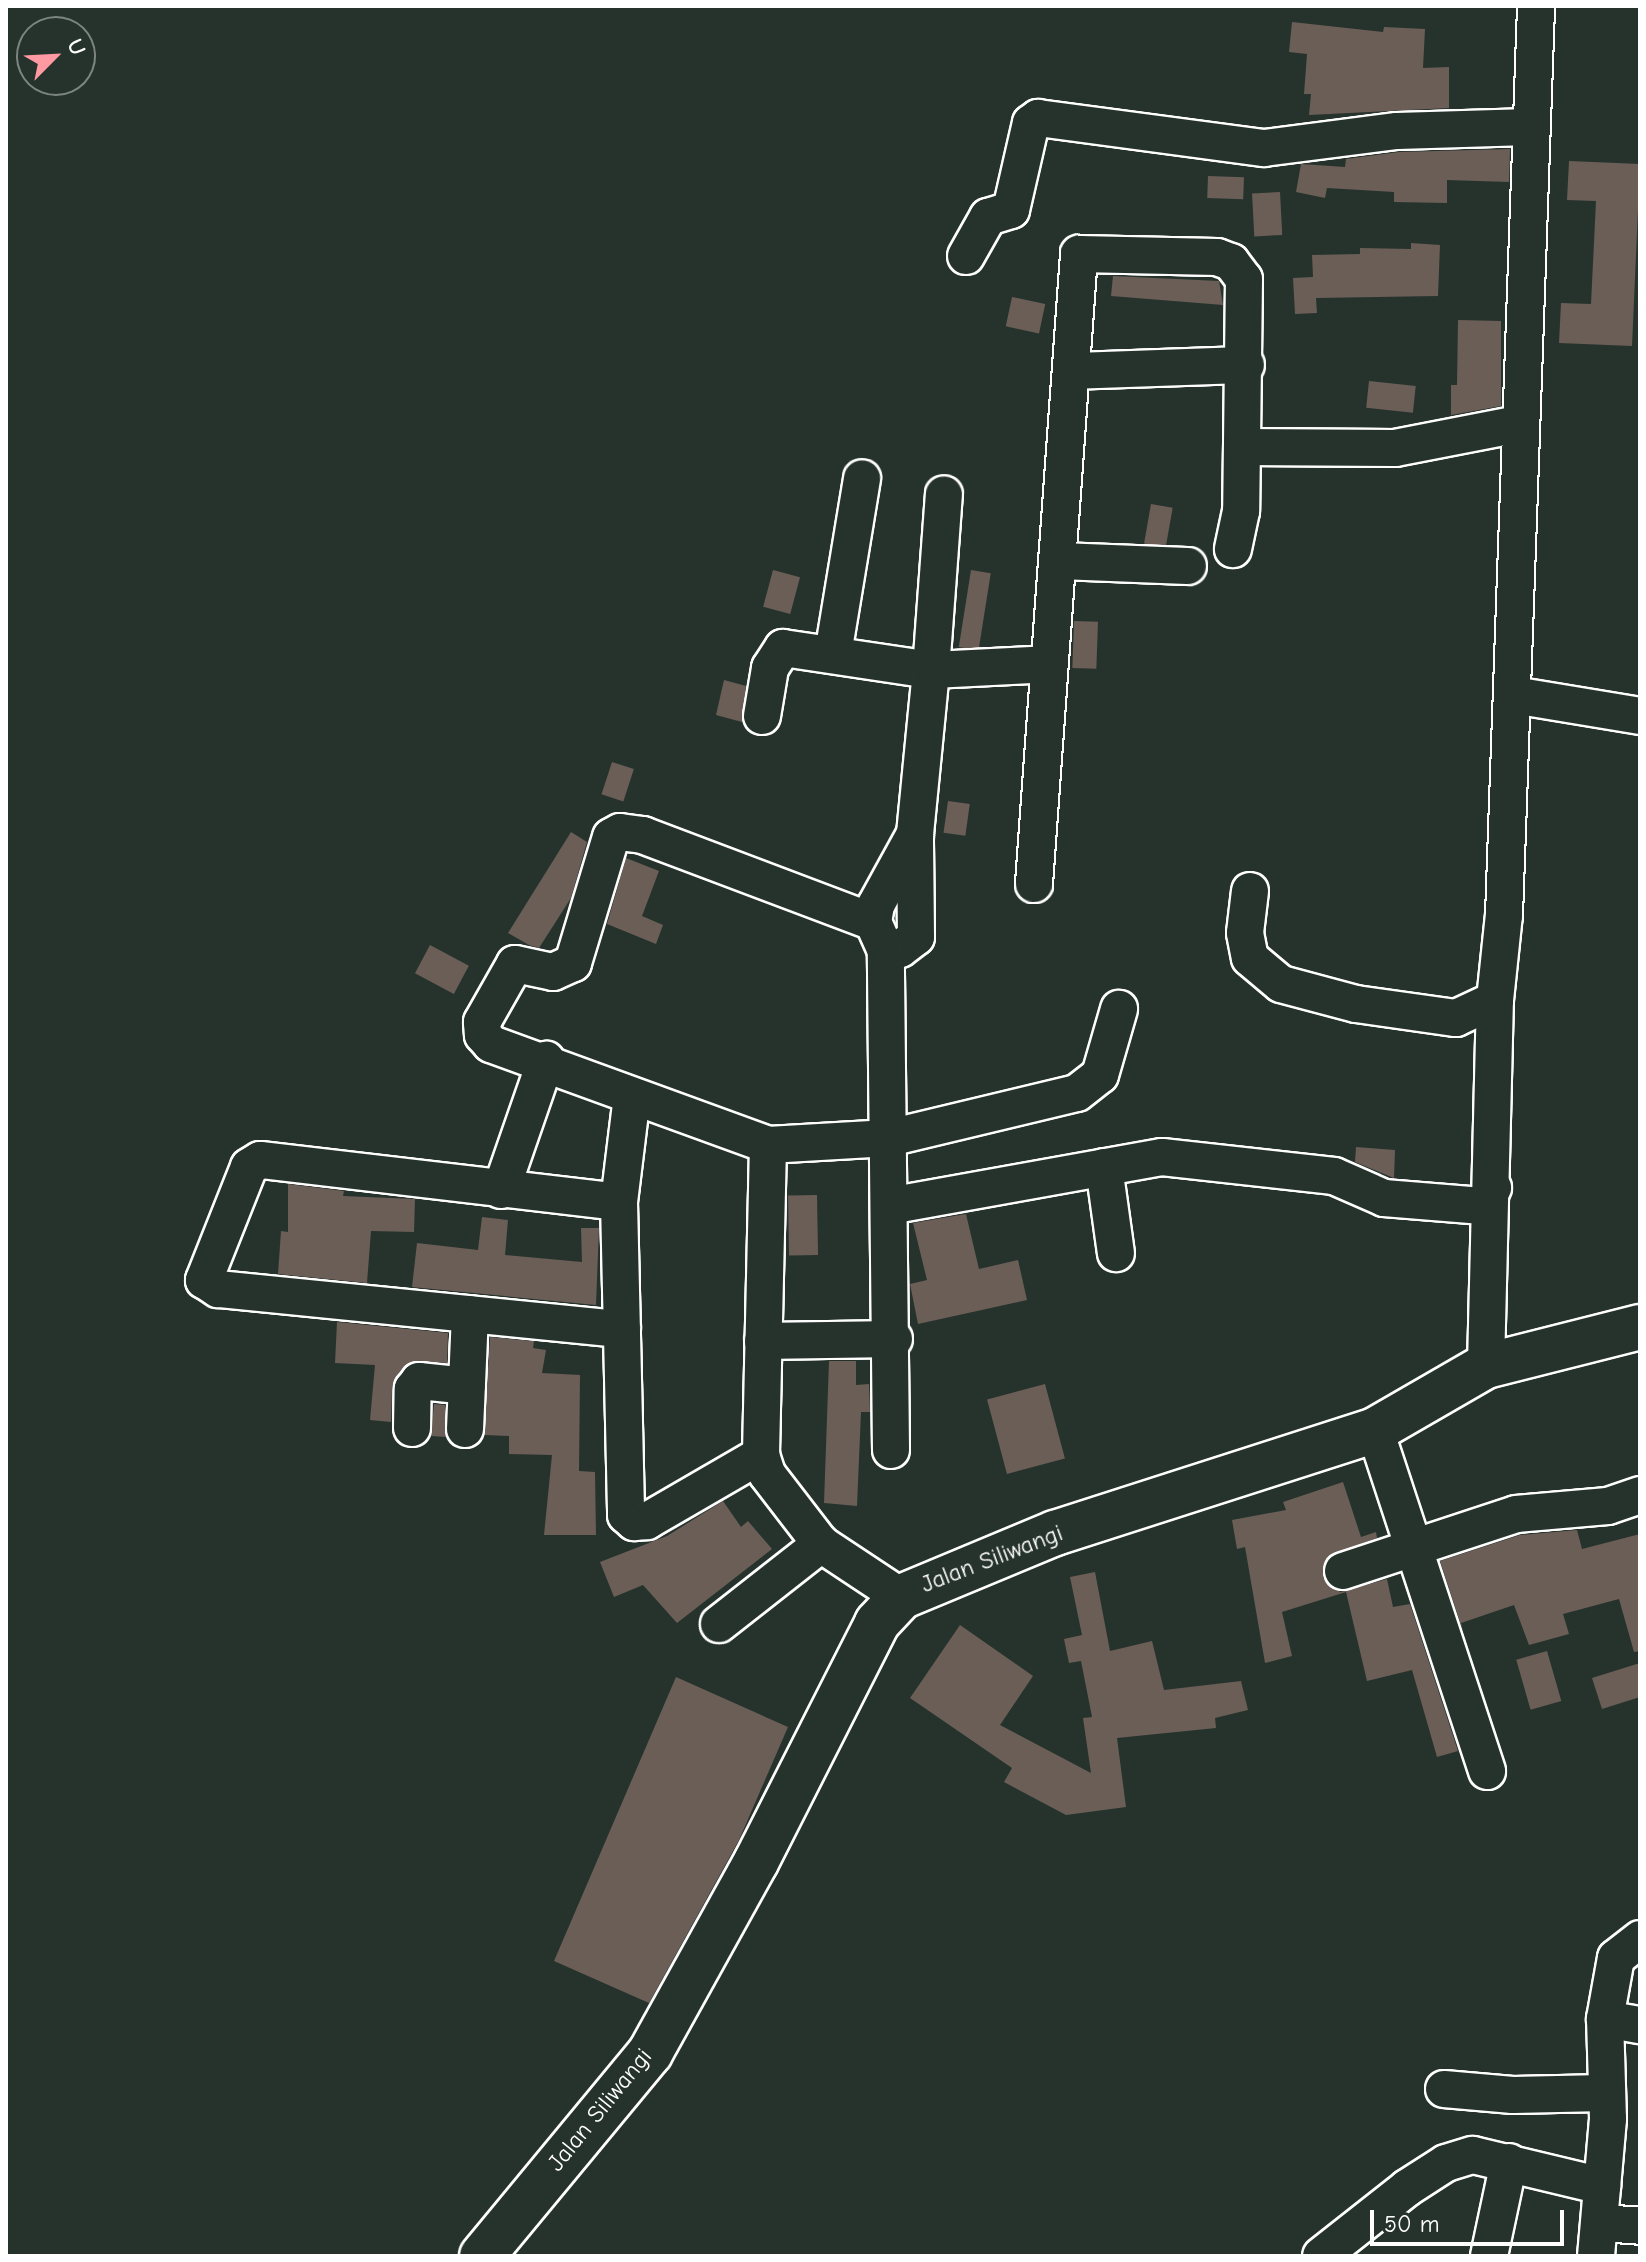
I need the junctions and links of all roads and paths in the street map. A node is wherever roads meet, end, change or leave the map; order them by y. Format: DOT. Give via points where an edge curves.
graph roads {
  1 [pos="1536,6"];
  2 [pos="1532,127"];
  3 [pos="966,256"];
  4 [pos="1246,365"];
  5 [pos="1073,371"];
  6 [pos="1519,424"];
  7 [pos="1243,447"];
  8 [pos="862,478"];
  9 [pos="944,494"];
  10 [pos="1233,549"];
  11 [pos="1059,561"];
  12 [pos="1188,566"];
  13 [pos="833,654"];
  14 [pos="1048,664"];
  15 [pos="931,670"];
  16 [pos="1513,695"];
  17 [pos="762,716"];
  18 [pos="1640,716"];
  19 [pos="1034,884"];
  20 [pos="1250,891"];
  21 [pos="880,936"];
  22 [pos="1495,1000"];
  23 [pos="1119,1009"];
  24 [pos="546,1060"];
  25 [pos="632,1096"];
  26 [pos="889,1138"];
  27 [pos="768,1145"];
  28 [pos="1104,1167"];
  29 [pos="1493,1188"];
  30 [pos="501,1190"];
  31 [pos="619,1202"];
  32 [pos="889,1206"];
  33 [pos="1116,1253"];
  34 [pos="470,1314"];
  35 [pos="1640,1327"];
  36 [pos="622,1329"];
  37 [pos="894,1339"];
  38 [pos="763,1341"];
  39 [pos="1486,1366"];
  40 [pos="467,1386"];
  41 [pos="412,1428"];
  42 [pos="465,1429"];
  43 [pos="1375,1430"];
  44 [pos="891,1450"];
  45 [pos="761,1455"];
  46 [pos="1640,1495"];
  47 [pos="821,1544"];
  48 [pos="1416,1545"];
  49 [pos="1343,1571"];
  50 [pos="901,1597"];
  51 [pos="719,1624"];
  52 [pos="1487,1771"];
  53 [pos="1640,1939"];
  54 [pos="1605,2019"];
  55 [pos="1640,2025"];
  56 [pos="1444,2089"];
  57 [pos="1617,2111"];
  58 [pos="1509,2162"];
  59 [pos="1602,2186"];
  60 [pos="1640,2226"];
  61 [pos="1599,2240"];
  62 [pos="482,2256"];
  63 [pos="1321,2256"];
  64 [pos="1489,2256"];
  1 -- 2 [label="street"];
  2 -- 3 [label="street" via="1397,131 1264,148 1038,118 1028,134 1011,210 988,217"];
  2 -- 6 [label="street"];
  4 -- 5 [label="street"];
  4 -- 5 [label="street" via="1244,279 1231,262 1217,257 1079,254"];
  4 -- 7 [label="street"];
  5 -- 11 [label="street"];
  6 -- 7 [label="street" via="1395,448"];
  6 -- 16 [label="street"];
  7 -- 10 [label="street" via="1241,511"];
  8 -- 13 [label="street"];
  9 -- 15 [label="street"];
  11 -- 12 [label="street"];
  11 -- 14 [label="street"];
  13 -- 15 [label="street"];
  13 -- 17 [label="street" via="783,648 770,668"];
  14 -- 15 [label="street"];
  14 -- 19 [label="street"];
  15 -- 21 [label="street" via="915,834 916,937 900,949"];
  16 -- 18 [label="street"];
  16 -- 22 [label="street"];
  20 -- 22 [label="street" via="1245,933 1250,958 1281,984 1356,1004 1456,1018"];
  21 -- 24 [label="street" via="643,835 620,832 611,837 573,963 553,972 515,964 482,1022 491,1044"];
  21 -- 26 [label="street"];
  22 -- 29 [label="street"];
  23 -- 26 [label="street" via="1107,1058 1090,1087"];
  24 -- 25 [label="street"];
  24 -- 30 [label="street"];
  25 -- 27 [label="street"];
  25 -- 31 [label="street"];
  26 -- 27 [label="street"];
  26 -- 32 [label="street"];
  27 -- 38 [label="street"];
  28 -- 29 [label="street" via="1162,1157 1334,1176 1384,1198 1483,1206"];
  28 -- 32 [label="street"];
  28 -- 33 [label="street"];
  29 -- 39 [label="street"];
  30 -- 31 [label="street"];
  30 -- 34 [label="street" via="260,1160 249,1167 204,1280 218,1289"];
  31 -- 36 [label="street"];
  32 -- 37 [label="street"];
  34 -- 36 [label="street"];
  34 -- 40 [label="street"];
  35 -- 39 [label="main road, Jalan Siliwangi"];
  36 -- 45 [label="street" via="626,1515 634,1522 647,1521"];
  37 -- 38 [label="street"];
  37 -- 44 [label="street"];
  38 -- 45 [label="street"];
  39 -- 43 [label="main road, Jalan Siliwangi"];
  40 -- 41 [label="street" via="419,1381 413,1389"];
  40 -- 42 [label="street"];
  43 -- 48 [label="street"];
  43 -- 50 [label="main road, Jalan Siliwangi" via="1055,1533"];
  45 -- 47 [label="street" via="767,1474"];
  46 -- 48 [label="street" via="1608,1506 1529,1511"];
  47 -- 50 [label="street"];
  47 -- 51 [label="street"];
  48 -- 49 [label="street"];
  48 -- 52 [label="street" via="1448,1665"];
  50 -- 62 [label="main road, Jalan Siliwangi" via="877,1623 756,1862 650,2053"];
  53 -- 54 [label="street" via="1616,1958"];
  54 -- 55 [label="street"];
  54 -- 57 [label="street"];
  56 -- 57 [label="street"];
  57 -- 59 [label="street"];
  58 -- 59 [label="street"];
  58 -- 63 [label="street" via="1473,2155 1446,2163"];
  58 -- 64 [label="street"];
  59 -- 61 [label="street"];
  60 -- 61 [label="street"];
}
